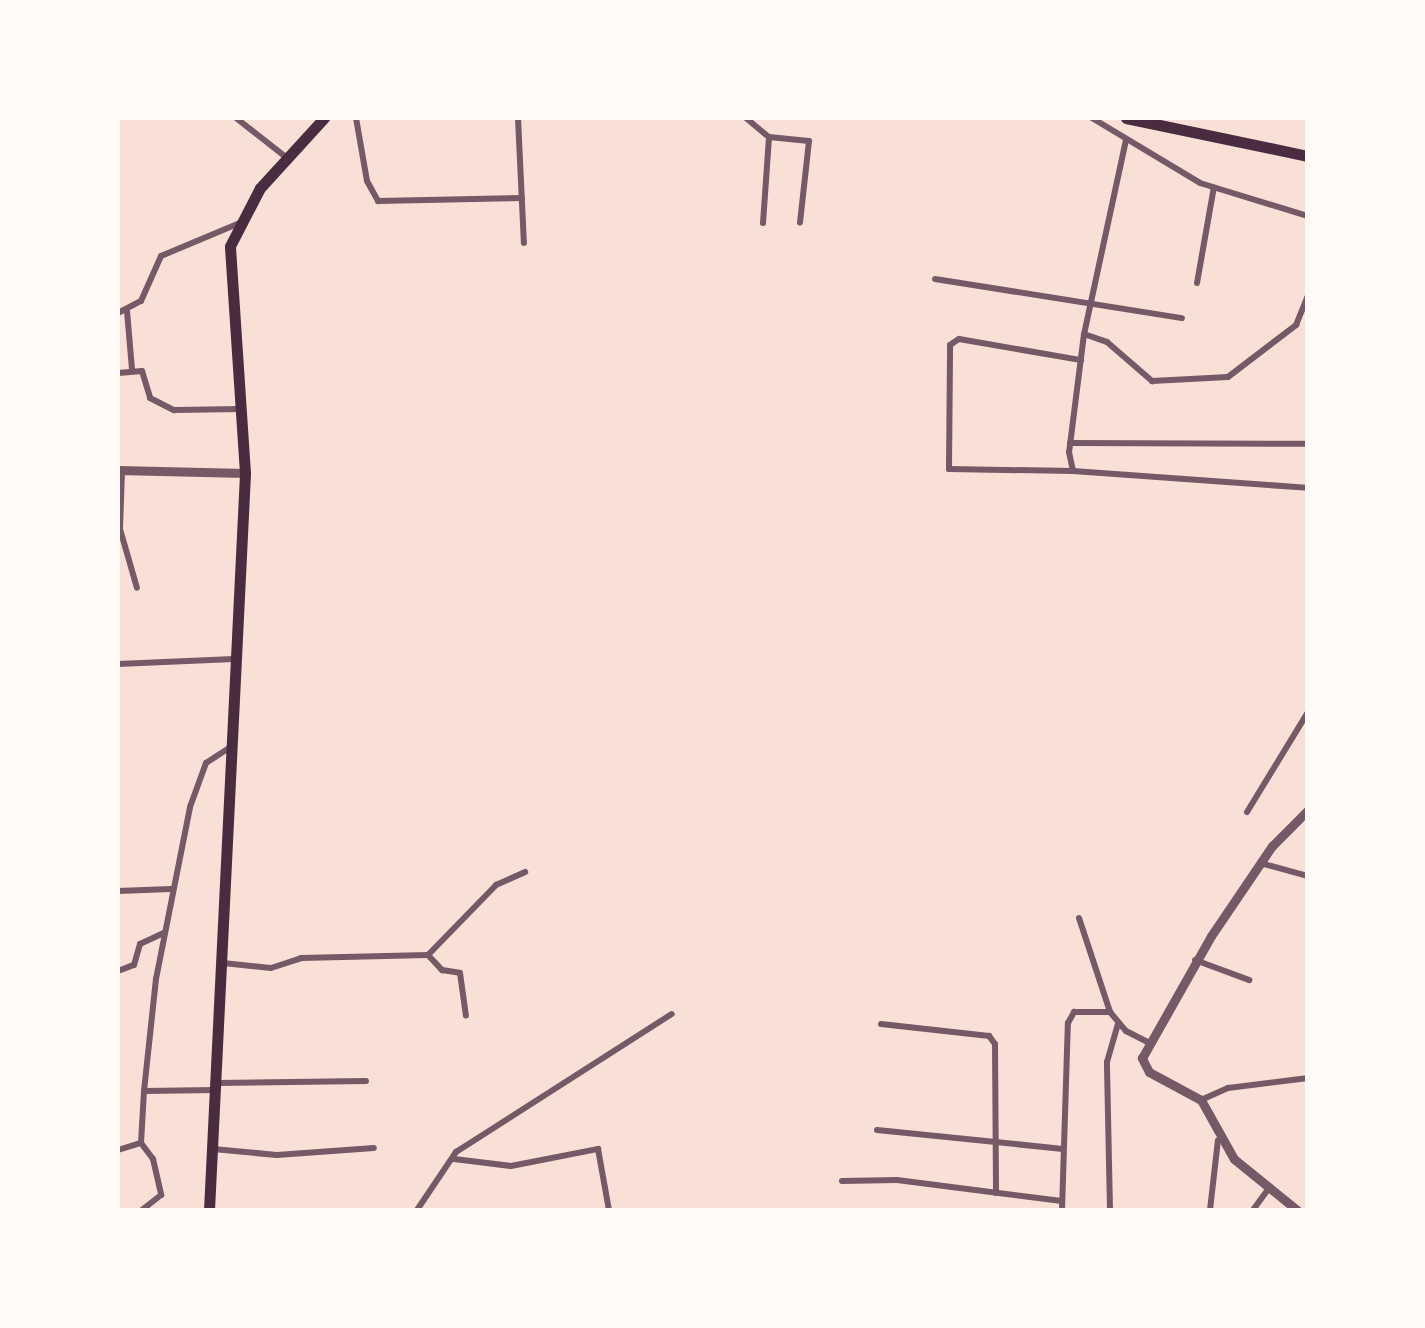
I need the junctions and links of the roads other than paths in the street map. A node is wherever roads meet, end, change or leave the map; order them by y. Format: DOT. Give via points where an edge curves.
graph roads {
  1 [pos="236,118"];
  2 [pos="324,118"];
  3 [pos="356,118"];
  4 [pos="518,118"];
  5 [pos="746,118"];
  6 [pos="1092,118"];
  7 [pos="1126,118"];
  8 [pos="769,136"];
  9 [pos="1126,140"];
  10 [pos="1308,156"];
  11 [pos="286,157"];
  12 [pos="1214,187"];
  13 [pos="522,198"];
  14 [pos="1308,216"];
  15 [pos="243,221"];
  16 [pos="763,222"];
  17 [pos="800,223"];
  18 [pos="524,244"];
  19 [pos="935,278"];
  20 [pos="1196,282"];
  21 [pos="1308,296"];
  22 [pos="1089,306"];
  23 [pos="127,311"];
  24 [pos="118,313"];
  25 [pos="1305,314"];
  26 [pos="1182,318"];
  27 [pos="1084,334"];
  28 [pos="1080,360"];
  29 [pos="132,369"];
  30 [pos="118,372"];
  31 [pos="243,409"];
  32 [pos="1070,442"];
  33 [pos="1308,444"];
  34 [pos="1073,470"];
  35 [pos="120,471"];
  36 [pos="245,473"];
  37 [pos="1308,488"];
  38 [pos="136,588"];
  39 [pos="234,660"];
  40 [pos="118,664"];
  41 [pos="1308,712"];
  42 [pos="229,748"];
  43 [pos="1308,810"];
  44 [pos="1247,812"];
  45 [pos="1260,863"];
  46 [pos="525,872"];
  47 [pos="1308,876"];
  48 [pos="172,889"];
  49 [pos="118,891"];
  50 [pos="1079,918"];
  51 [pos="164,933"];
  52 [pos="428,955"];
  53 [pos="1195,960"];
  54 [pos="223,964"];
  55 [pos="118,971"];
  56 [pos="1250,980"];
  57 [pos="1110,1012"];
  58 [pos="672,1014"];
  59 [pos="466,1016"];
  60 [pos="881,1024"];
  61 [pos="1118,1024"];
  62 [pos="1150,1043"];
  63 [pos="1308,1078"];
  64 [pos="366,1082"];
  65 [pos="218,1086"];
  66 [pos="144,1091"];
  67 [pos="1201,1100"];
  68 [pos="877,1130"];
  69 [pos="1218,1140"];
  70 [pos="141,1142"];
  71 [pos="999,1147"];
  72 [pos="212,1148"];
  73 [pos="374,1148"];
  74 [pos="1063,1149"];
  75 [pos="118,1150"];
  76 [pos="454,1158"];
  77 [pos="842,1181"];
  78 [pos="1270,1187"];
  79 [pos="996,1192"];
  80 [pos="1062,1201"];
  81 [pos="142,1210"];
  82 [pos="209,1210"];
  83 [pos="417,1210"];
  84 [pos="610,1210"];
  85 [pos="1062,1210"];
  86 [pos="1110,1210"];
  87 [pos="1210,1210"];
  88 [pos="1253,1210"];
  89 [pos="1297,1210"];
  1 -- 11 [label="street"];
  2 -- 11 [label="main road"];
  3 -- 13 [label="street" via="367,181 378,201"];
  4 -- 13 [label="street"];
  5 -- 8 [label="street"];
  6 -- 9 [label="street"];
  7 -- 10 [label="main road"];
  8 -- 16 [label="street"];
  8 -- 17 [label="street" via="809,141"];
  9 -- 12 [label="street"];
  9 -- 22 [label="street"];
  11 -- 15 [label="main road"];
  12 -- 14 [label="street"];
  12 -- 20 [label="street"];
  13 -- 18 [label="street"];
  15 -- 23 [label="street" via="161,256 141,300"];
  15 -- 31 [label="main road" via="230,246"];
  19 -- 22 [label="street"];
  21 -- 25 [label="street"];
  22 -- 26 [label="street"];
  22 -- 27 [label="street"];
  23 -- 24 [label="street"];
  23 -- 29 [label="street"];
  25 -- 27 [label="street" via="1241,372 1193,383 1152,381 1107,342"];
  27 -- 28 [label="street"];
  28 -- 32 [label="street"];
  28 -- 34 [label="street" via="959,339 950,345 950,469"];
  29 -- 30 [label="street"];
  29 -- 31 [label="street" via="142,371 146,392 158,404 189,411"];
  31 -- 36 [label="main road"];
  32 -- 33 [label="street"];
  32 -- 34 [label="street"];
  34 -- 37 [label="street"];
  35 -- 36 [label="street"];
  35 -- 38 [label="street" via="120,528"];
  36 -- 39 [label="main road"];
  39 -- 40 [label="street"];
  39 -- 42 [label="main road"];
  41 -- 44 [label="street"];
  42 -- 48 [label="street" via="202,772"];
  42 -- 54 [label="main road"];
  43 -- 45 [label="street"];
  45 -- 47 [label="street"];
  45 -- 53 [label="street"];
  46 -- 52 [label="street" via="476,901"];
  48 -- 49 [label="street"];
  48 -- 51 [label="street"];
  50 -- 57 [label="street"];
  51 -- 55 [label="street" via="140,944 134,965"];
  51 -- 66 [label="street"];
  52 -- 54 [label="street" via="300,958 271,968"];
  52 -- 59 [label="street" via="442,970 460,973"];
  53 -- 56 [label="street"];
  53 -- 62 [label="street"];
  54 -- 65 [label="main road"];
  57 -- 61 [label="street"];
  57 -- 74 [label="street" via="1074,1012 1068,1023"];
  58 -- 76 [label="street" via="481,1133"];
  60 -- 71 [label="street" via="989,1036 998,1051"];
  61 -- 62 [label="street"];
  61 -- 86 [label="street" via="1107,1062"];
  62 -- 67 [label="street" via="1145,1068"];
  63 -- 67 [label="street" via="1228,1088"];
  64 -- 65 [label="street"];
  65 -- 66 [label="street"];
  65 -- 72 [label="main road"];
  66 -- 70 [label="street"];
  67 -- 69 [label="street"];
  68 -- 71 [label="street"];
  69 -- 78 [label="street"];
  69 -- 87 [label="street"];
  70 -- 75 [label="street"];
  70 -- 81 [label="street" via="153,1158 161,1194"];
  71 -- 74 [label="street"];
  71 -- 79 [label="street"];
  72 -- 73 [label="street" via="276,1155"];
  72 -- 82 [label="main road"];
  74 -- 80 [label="street"];
  76 -- 83 [label="street"];
  76 -- 84 [label="street" via="512,1166 598,1148"];
  77 -- 79 [label="street"];
  78 -- 88 [label="street"];
  78 -- 89 [label="street"];
  79 -- 80 [label="street"];
  80 -- 85 [label="street"];
}
